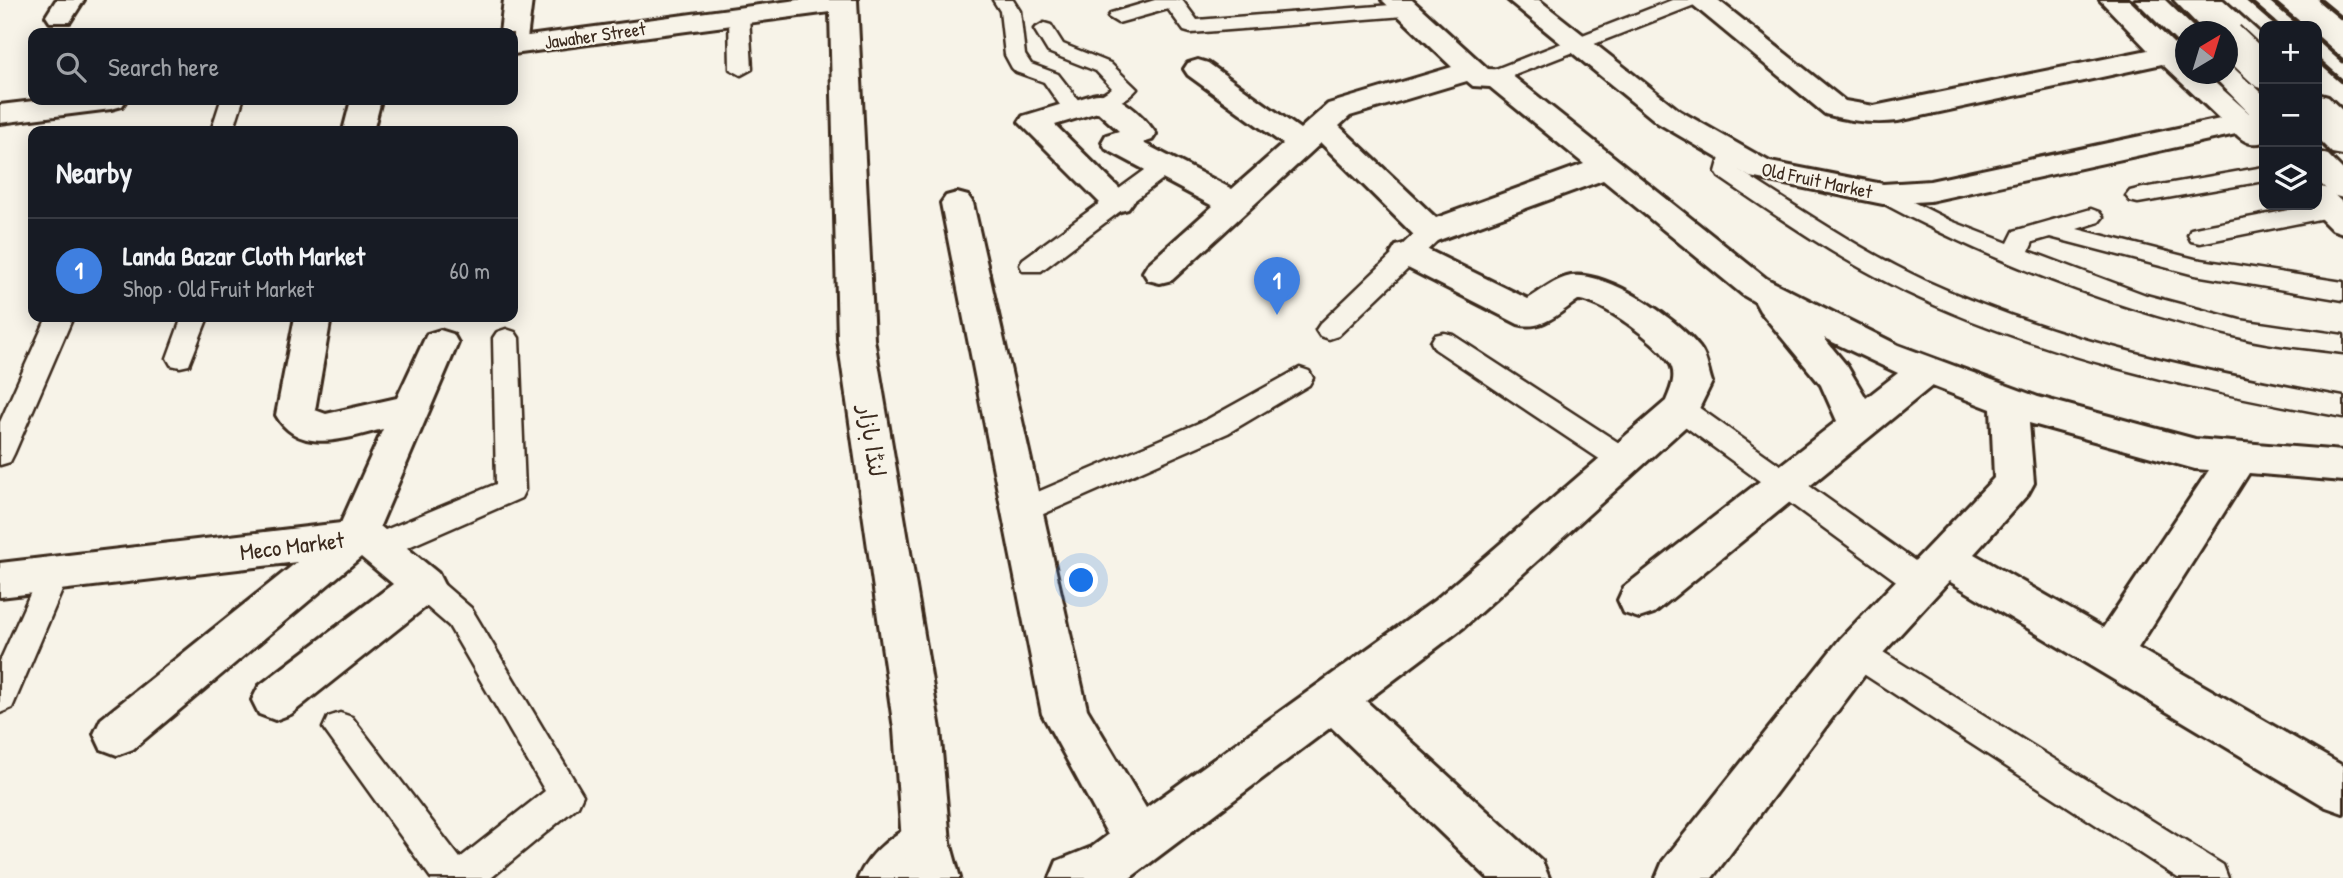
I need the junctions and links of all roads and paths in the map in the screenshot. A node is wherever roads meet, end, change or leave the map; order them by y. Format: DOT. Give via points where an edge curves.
graph roads {
  1 [pos="517,0"];
  2 [pos="1003,0"];
  3 [pos="1522,0"];
  4 [pos="1690,0"];
  5 [pos="1701,0"];
  6 [pos="2114,0"];
  7 [pos="2148,0"];
  8 [pos="2188,0"];
  9 [pos="2207,0"];
  10 [pos="843,1"];
  11 [pos="1400,5"];
  12 [pos="739,16"];
  13 [pos="1118,17"];
  14 [pos="2210,21"];
  15 [pos="514,28"];
  16 [pos="1044,29"];
  17 [pos="1577,43"];
  18 [pos="2243,44"];
  19 [pos="518,45"];
  20 [pos="2175,45"];
  21 [pos="2175,51"];
  22 [pos="2175,58"];
  23 [pos="2259,65"];
  24 [pos="741,69"];
  25 [pos="1198,69"];
  26 [pos="1483,73"];
  27 [pos="2216,84"];
  28 [pos="2233,84"];
  29 [pos="71,105"];
  30 [pos="230,105"];
  31 [pos="365,105"];
  32 [pos="1089,105"];
  33 [pos="0,114"];
  34 [pos="2324,115"];
  35 [pos="2257,117"];
  36 [pos="224,126"];
  37 [pos="359,126"];
  38 [pos="1312,135"];
  39 [pos="2343,146"];
  40 [pos="1732,154"];
  41 [pos="1164,167"];
  42 [pos="1607,167"];
  43 [pos="2259,175"];
  44 [pos="2322,175"];
  45 [pos="1883,194"];
  46 [pos="2138,196"];
  47 [pos="1117,202"];
  48 [pos="957,203"];
  49 [pos="1235,204"];
  50 [pos="2333,204"];
  51 [pos="2091,217"];
  52 [pos="2050,229"];
  53 [pos="2200,235"];
  54 [pos="1419,243"];
  55 [pos="2015,255"];
  56 [pos="1032,265"];
  57 [pos="1160,272"];
  58 [pos="1762,291"];
  59 [pos="2343,291"];
  60 [pos="59,322"];
  61 [pos="193,322"];
  62 [pos="312,322"];
  63 [pos="1329,330"];
  64 [pos="506,338"];
  65 [pos="1444,342"];
  66 [pos="440,343"];
  67 [pos="2343,344"];
  68 [pos="180,358"];
  69 [pos="1927,370"];
  70 [pos="1300,378"];
  71 [pos="2009,401"];
  72 [pos="2343,407"];
  73 [pos="1681,409"];
  74 [pos="411,410"];
  75 [pos="1858,426"];
  76 [pos="0,454"];
  77 [pos="2238,458"];
  78 [pos="1623,460"];
  79 [pos="2343,466"];
  80 [pos="1784,485"];
  81 [pos="1023,511"];
  82 [pos="366,543"];
  83 [pos="1933,570"];
  84 [pos="54,574"];
  85 [pos="0,580"];
  86 [pos="423,585"];
  87 [pos="1639,600"];
  88 [pos="1856,652"];
  89 [pos="2110,654"];
  90 [pos="0,698"];
  91 [pos="1333,699"];
  92 [pos="275,700"];
  93 [pos="340,728"];
  94 [pos="117,734"];
  95 [pos="2343,791"];
  96 [pos="1139,842"];
  97 [pos="930,860"];
  98 [pos="453,878"];
  99 [pos="463,878"];
  100 [pos="883,878"];
  101 [pos="1075,878"];
  102 [pos="1524,878"];
  103 [pos="1681,878"];
  104 [pos="2210,878"];
  1 -- 15 [label="street"];
  2 -- 32 [label="lane" via="1010,11 1015,55 1023,68 1051,78"];
  3 -- 17 [label="street, Old Fruit Market"];
  4 -- 17 [label="lane"];
  5 -- 22 [label="street" via="1836,108 1855,114 1898,112"];
  6 -- 21 [label="street"];
  7 -- 20 [label="street"];
  8 -- 14 [label="street"];
  9 -- 18 [label="street"];
  10 -- 12 [label="street, Jawaher Street"];
  10 -- 97 [label="street, لنڈا بازار" via="856,339 917,729"];
  11 -- 13 [label="lane" via="1191,27 1173,2"];
  11 -- 26 [label="street"];
  12 -- 19 [label="street, Jawaher Street"];
  12 -- 24 [label="lane"];
  16 -- 32 [label="lane" via="1055,48 1103,67 1126,89"];
  17 -- 26 [label="lane"];
  17 -- 40 [label="street, Old Fruit Market" via="1669,117"];
  18 -- 23 [label="street, bridge"];
  25 -- 38 [label="street"];
  26 -- 38 [label="street" via="1339,110"];
  26 -- 42 [label="street"];
  27 -- 35 [label="street"];
  28 -- 35 [label="street"];
  29 -- 33 [label="street"];
  30 -- 36 [label="lane"];
  31 -- 37 [label="street"];
  32 -- 41 [label="street" via="1141,134 1117,142"];
  32 -- 47 [label="street" via="1034,122"];
  34 -- 39 [label="street"];
  35 -- 45 [label="street, Old Fruit Market" via="1930,191"];
  38 -- 49 [label="street"];
  38 -- 54 [label="street"];
  40 -- 45 [label="street, Old Fruit Market" via="1761,170"];
  40 -- 72 [label="lane" via="1727,172 1802,223 1909,283 2042,336 2149,367 2232,388"];
  41 -- 47 [label="lane"];
  41 -- 49 [label="street"];
  42 -- 54 [label="street"];
  42 -- 58 [label="street"];
  43 -- 46 [label="lane"];
  44 -- 50 [label="street"];
  45 -- 55 [label="lane" via="1943,226"];
  47 -- 56 [label="lane"];
  48 -- 81 [label="street"];
  49 -- 57 [label="street"];
  50 -- 53 [label="lane"];
  51 -- 52 [label="lane"];
  52 -- 55 [label="lane" via="2023,237"];
  52 -- 59 [label="lane" via="2174,264"];
  54 -- 63 [label="lane"];
  54 -- 73 [label="street" via="1530,315 1571,288 1589,288 1615,300 1652,324 1686,355 1693,382"];
  55 -- 67 [label="lane" via="2164,309 2239,329"];
  58 -- 69 [label="street" via="1885,354"];
  58 -- 75 [label="street" via="1840,384"];
  60 -- 76 [label="lane"];
  61 -- 68 [label="lane"];
  62 -- 74 [label="street" via="295,415 308,425 326,428"];
  64 -- 82 [label="lane" via="511,490"];
  65 -- 78 [label="lane"];
  66 -- 74 [label="street"];
  69 -- 71 [label="street"];
  69 -- 75 [label="street"];
  70 -- 81 [label="lane" via="1218,426"];
  71 -- 77 [label="street" via="2195,454"];
  71 -- 83 [label="street" via="2014,483"];
  73 -- 78 [label="street"];
  73 -- 80 [label="lane"];
  74 -- 82 [label="street"];
  75 -- 80 [label="street"];
  77 -- 79 [label="street"];
  77 -- 89 [label="street"];
  78 -- 91 [label="street" via="1449,614"];
  80 -- 83 [label="lane"];
  80 -- 87 [label="street"];
  81 -- 96 [label="street" via="1065,714"];
  82 -- 84 [label="street, Meco Market"];
  82 -- 86 [label="street, Meco Market"];
  82 -- 94 [label="street"];
  83 -- 88 [label="street"];
  83 -- 89 [label="street"];
  84 -- 85 [label="street, Meco Market"];
  84 -- 90 [label="lane"];
  86 -- 92 [label="street"];
  86 -- 99 [label="lane" via="460,617 566,795"];
  88 -- 103 [label="street"];
  88 -- 104 [label="lane"];
  89 -- 95 [label="street"];
  91 -- 96 [label="street"];
  91 -- 102 [label="street"];
  93 -- 98 [label="lane"];
  96 -- 101 [label="street" via="1109,864"];
  97 -- 100 [label="street"];
}
